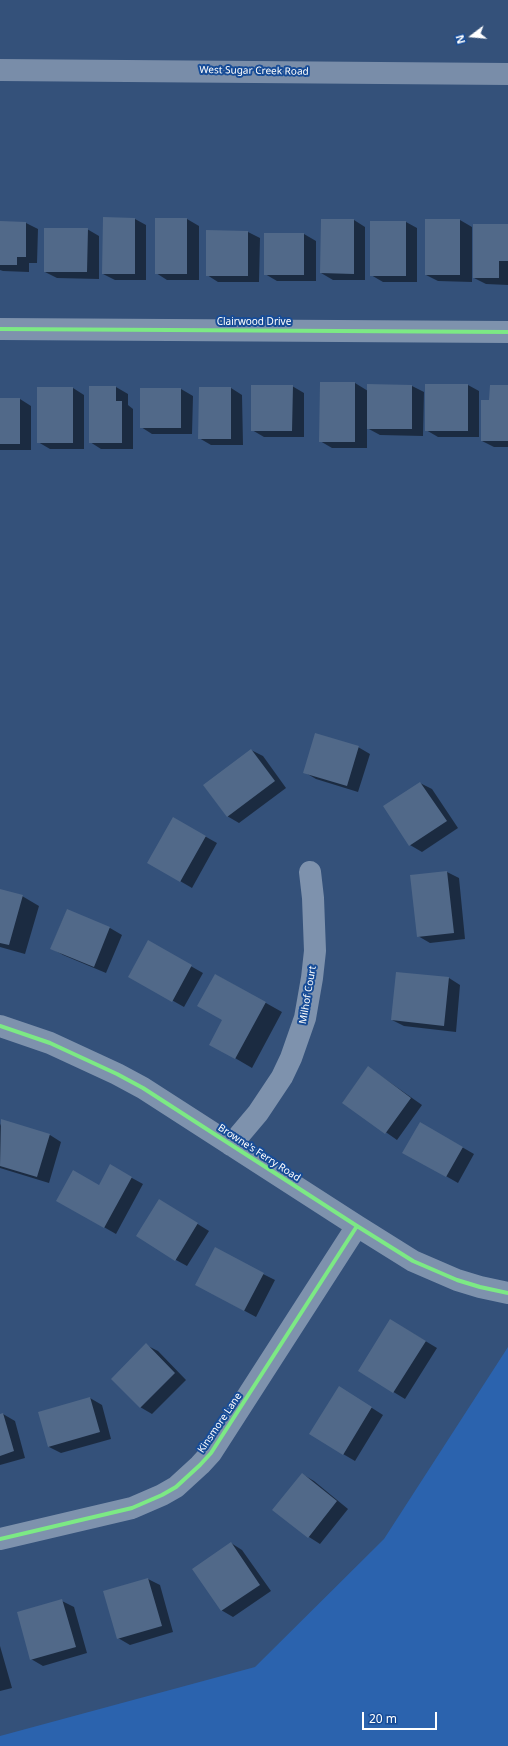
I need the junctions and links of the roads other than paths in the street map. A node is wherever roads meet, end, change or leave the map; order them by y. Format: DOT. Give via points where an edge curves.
graph roads {
  1 [pos="0,70"];
  2 [pos="508,74"];
  3 [pos="0,329"];
  4 [pos="508,332"];
  5 [pos="310,872"];
  6 [pos="0,1026"];
  7 [pos="231,1145"];
  8 [pos="357,1226"];
  9 [pos="508,1293"];
  10 [pos="0,1539"];
  1 -- 2 [label="main road, West Sugar Creek Road"];
  3 -- 4 [label="street, Clairwood Drive"];
  5 -- 7 [label="street, Milhof Court" via="315,951 305,1018 282,1078 258,1113"];
  6 -- 7 [label="street, Browne's Ferry Road" via="50,1043 117,1074"];
  7 -- 8 [label="street, Browne's Ferry Road"];
  8 -- 9 [label="street, Browne's Ferry Road" via="413,1261 457,1280"];
  8 -- 10 [label="street, Kinsmore Lane" via="211,1453 176,1487 132,1508"];
}
